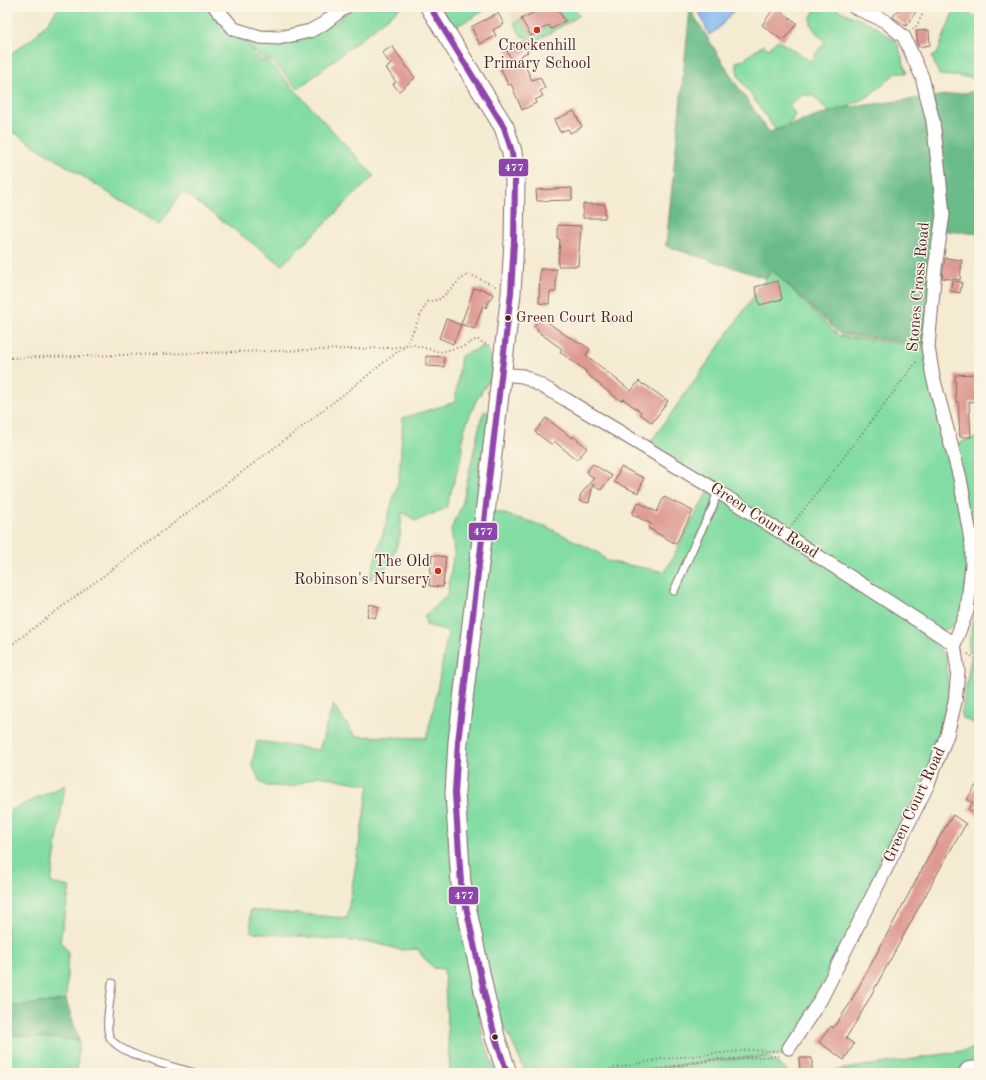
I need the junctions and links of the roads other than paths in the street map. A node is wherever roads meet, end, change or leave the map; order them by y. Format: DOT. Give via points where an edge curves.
graph roads {
  1 [pos="215,7"];
  2 [pos="430,7"];
  3 [pos="854,7"];
  4 [pos="343,8"];
  5 [pos="501,374"];
  6 [pos="717,491"];
  7 [pos="674,591"];
  8 [pos="954,644"];
  9 [pos="112,982"];
  10 [pos="786,1052"];
  11 [pos="979,1072"];
  12 [pos="195,1073"];
  13 [pos="507,1073"];
  14 [pos="970,1073"];
  1 -- 4 [label="street" via="234,29 260,37 279,38 310,31"];
  2 -- 5 [label="main road" via="504,127 512,152 515,212"];
  3 -- 8 [label="street, Stones Cross Road" via="885,21 904,37 922,77 933,121 942,215 928,347 933,377 960,478 972,546 967,611"];
  5 -- 6 [label="street, Green Court Road" via="531,379"];
  5 -- 13 [label="main road" via="458,742 455,793 461,883 485,996"];
  6 -- 7 [label="lane"];
  6 -- 8 [label="street, Green Court Road"];
  8 -- 10 [label="street, Green Court Road" via="958,671 955,702 947,735 928,784 821,999"];
  9 -- 12 [label="lane" via="108,1031 112,1042 140,1057"];
  11 -- 14 [label="highway"];
}
